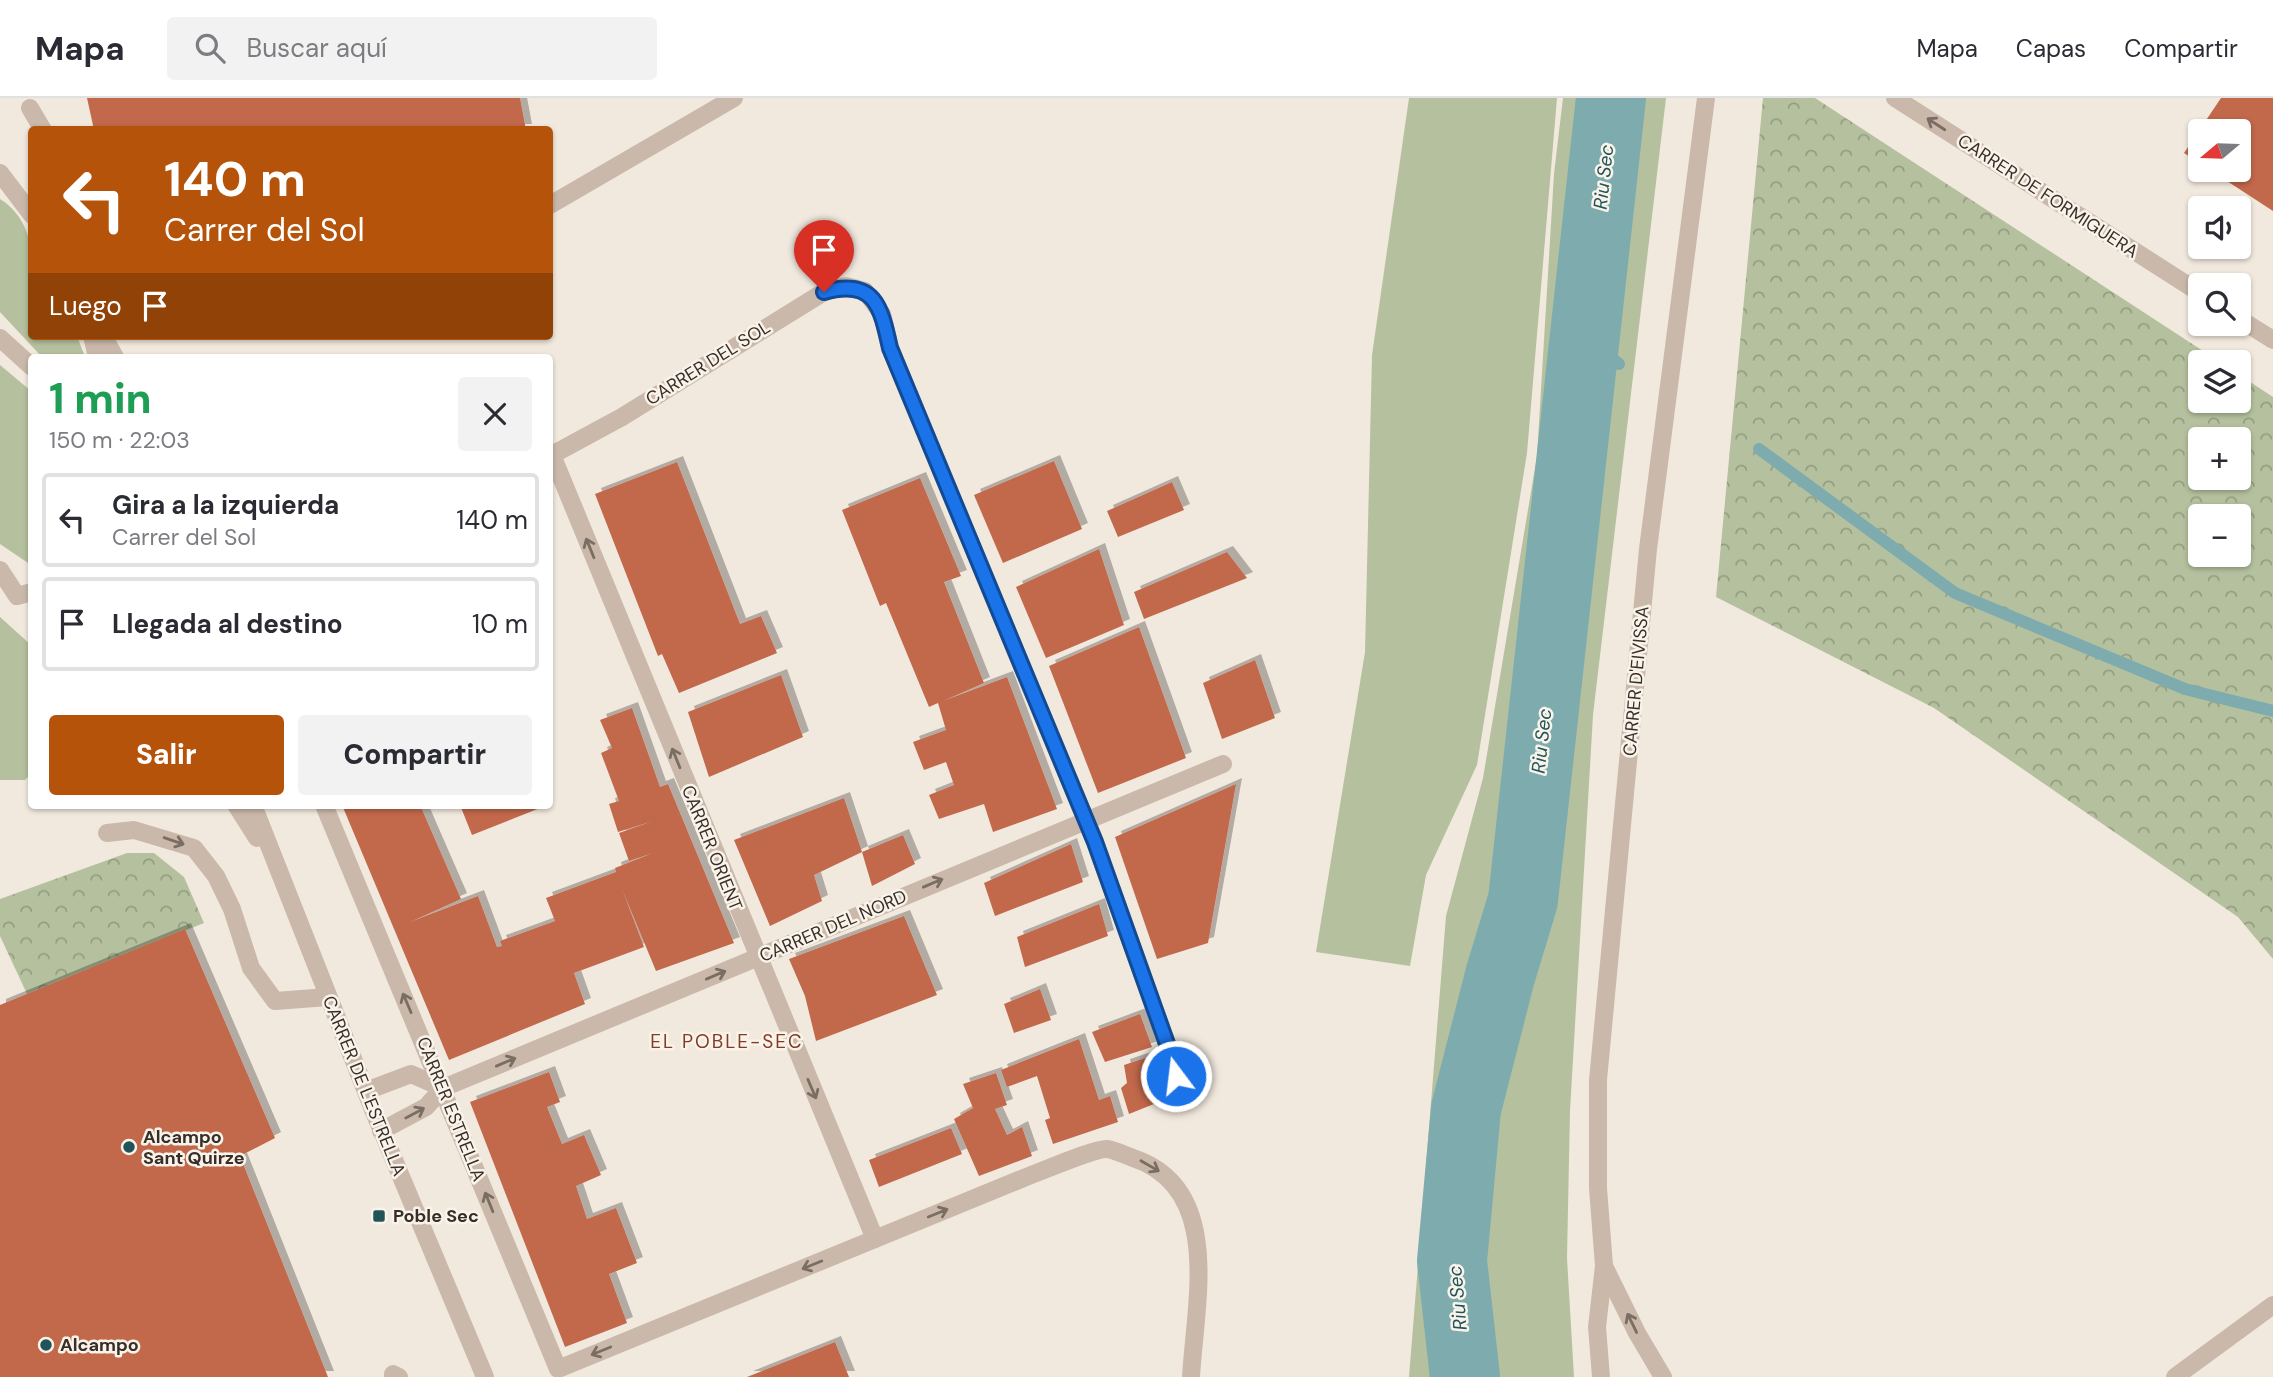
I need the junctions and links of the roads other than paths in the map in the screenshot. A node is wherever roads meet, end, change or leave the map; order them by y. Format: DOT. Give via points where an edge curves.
graph roads {
  1 [pos="734,98"];
  2 [pos="1706,98"];
  3 [pos="1895,98"];
  4 [pos="30,108"];
  5 [pos="41,126"];
  6 [pos="0,173"];
  7 [pos="553,203"];
  8 [pos="28,210"];
  9 [pos="2188,285"];
  10 [pos="2251,326"];
  11 [pos="0,338"];
  12 [pos="2273,340"];
  13 [pos="28,363"];
  14 [pos="553,455"];
  15 [pos="553,461"];
  16 [pos="0,570"];
  17 [pos="20,595"];
  18 [pos="1223,764"];
  19 [pos="239,809"];
  20 [pos="255,809"];
  21 [pos="326,809"];
  22 [pos="1085,818"];
  23 [pos="107,833"];
  24 [pos="278,871"];
  25 [pos="757,958"];
  26 [pos="328,997"];
  27 [pos="1176,1076"];
  28 [pos="443,1088"];
  29 [pos="366,1091"];
  30 [pos="381,1131"];
  31 [pos="875,1239"];
  32 [pos="1604,1266"];
  33 [pos="2273,1305"];
  34 [pos="485,1377"];
  35 [pos="1191,1377"];
  36 [pos="1601,1377"];
  37 [pos="1663,1377"];
  38 [pos="2175,1377"];
  1 -- 7 [label="street"];
  2 -- 32 [label="street, CARRER D'EIVISSA" via="1648,549 1598,1080"];
  9 -- 3 [label="street, CARRER DE FORMIGUERA, one-way"];
  4 -- 5 [label="street"];
  6 -- 8 [label="street"];
  10 -- 12 [label="street"];
  11 -- 13 [label="street"];
  14 -- 22 [label="street, CARRER DEL SOL" via="824,292 846,286 865,291 882,314 890,348"];
  25 -- 15 [label="street, CARRER ORIENT, one-way"];
  16 -- 17 [label="street"];
  18 -- 22 [label="street, CARRER DEL NORD"];
  19 -- 24 [label="street, CARRER DE L'ESTRELLA"];
  20 -- 24 [label="street, CARRER DE L'ESTRELLA"];
  28 -- 21 [label="street, CARRER ESTRELLA, one-way"];
  25 -- 22 [label="street, CARRER DEL NORD, one-way"];
  22 -- 27 [label="street, CARRER DEL SOL"];
  23 -- 26 [label="street, one-way" via="134,830 194,848 216,876 251,968 275,1001"];
  24 -- 26 [label="street, CARRER DE L'ESTRELLA"];
  28 -- 25 [label="street, CARRER DEL NORD, one-way"];
  25 -- 31 [label="street, CARRER ORIENT, one-way"];
  26 -- 29 [label="street, CARRER DE L'ESTRELLA"];
  28 -- 29 [label="street" via="411,1074"];
  30 -- 28 [label="street, CARRER DEL NORD, one-way" via="426,1107"];
  31 -- 28 [label="street, CARRER ESTRELLA, one-way" via="558,1369"];
  29 -- 30 [label="street, CARRER DE L'ESTRELLA"];
  30 -- 34 [label="street, CARRER DE L'ESTRELLA"];
  31 -- 35 [label="street, one-way" via="1106,1149 1143,1161 1164,1174 1183,1195 1194,1219 1198,1247"];
  32 -- 36 [label="street, CARRER D'EIVISSA" via="1597,1327"];
  37 -- 32 [label="street, CARRER D'EIVISSA, one-way"];
  33 -- 38 [label="street"];
}
